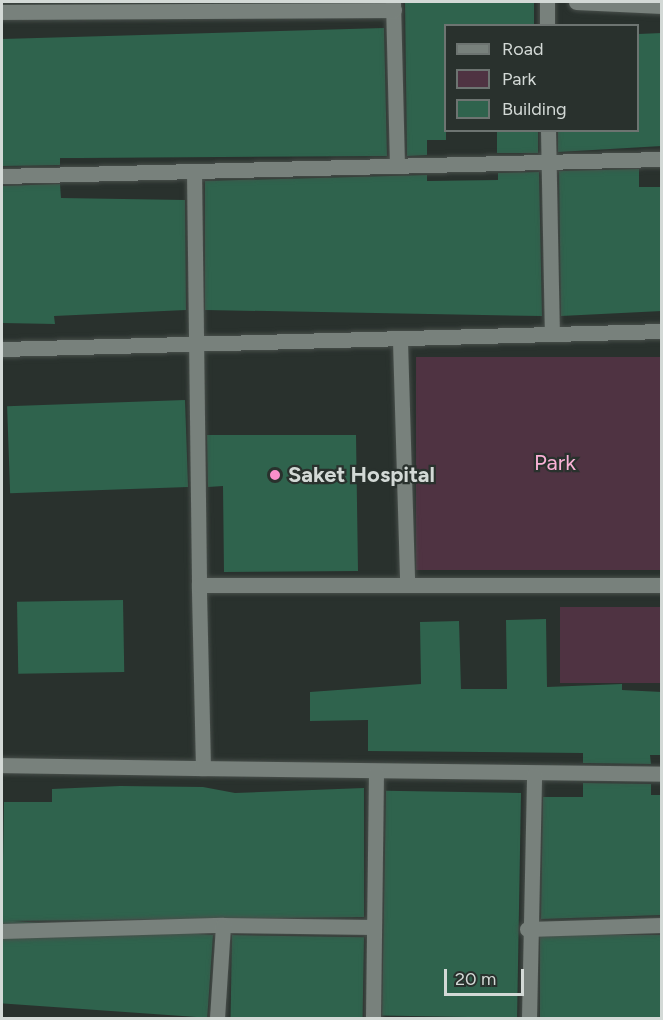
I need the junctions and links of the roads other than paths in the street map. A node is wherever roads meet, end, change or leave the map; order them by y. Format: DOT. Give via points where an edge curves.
graph roads {
  1 [pos="547,2"];
  2 [pos="576,2"];
  3 [pos="394,6"];
  4 [pos="662,6"];
  5 [pos="228,7"];
  6 [pos="2,12"];
  7 [pos="547,24"];
  8 [pos="548,132"];
  9 [pos="662,159"];
  10 [pos="548,160"];
  11 [pos="397,164"];
  12 [pos="195,171"];
  13 [pos="2,176"];
  14 [pos="552,331"];
  15 [pos="662,331"];
  16 [pos="400,341"];
  17 [pos="194,344"];
  18 [pos="2,349"];
  19 [pos="406,584"];
  20 [pos="199,585"];
  21 [pos="662,585"];
  22 [pos="2,765"];
  23 [pos="203,768"];
  24 [pos="376,773"];
  25 [pos="662,774"];
  26 [pos="534,775"];
  27 [pos="223,925"];
  28 [pos="662,925"];
  29 [pos="373,927"];
  30 [pos="527,929"];
  31 [pos="2,931"];
  32 [pos="217,1018"];
  33 [pos="374,1018"];
  34 [pos="529,1018"];
  1 -- 7 [label="street"];
  2 -- 4 [label="street"];
  3 -- 5 [label="street"];
  3 -- 11 [label="street"];
  5 -- 6 [label="street"];
  8 -- 10 [label="street"];
  9 -- 10 [label="street"];
  10 -- 11 [label="street"];
  10 -- 14 [label="street"];
  11 -- 12 [label="street"];
  12 -- 13 [label="street"];
  12 -- 17 [label="street"];
  14 -- 15 [label="street"];
  14 -- 16 [label="street"];
  16 -- 17 [label="street"];
  16 -- 19 [label="street"];
  17 -- 18 [label="street"];
  17 -- 20 [label="street"];
  19 -- 20 [label="street"];
  19 -- 21 [label="street"];
  20 -- 23 [label="street"];
  22 -- 23 [label="street"];
  23 -- 24 [label="street"];
  24 -- 26 [label="street"];
  24 -- 29 [label="street"];
  25 -- 26 [label="street"];
  26 -- 30 [label="street"];
  27 -- 29 [label="street"];
  27 -- 31 [label="street"];
  27 -- 32 [label="street"];
  28 -- 30 [label="street"];
  29 -- 33 [label="street"];
  30 -- 34 [label="street"];
}
